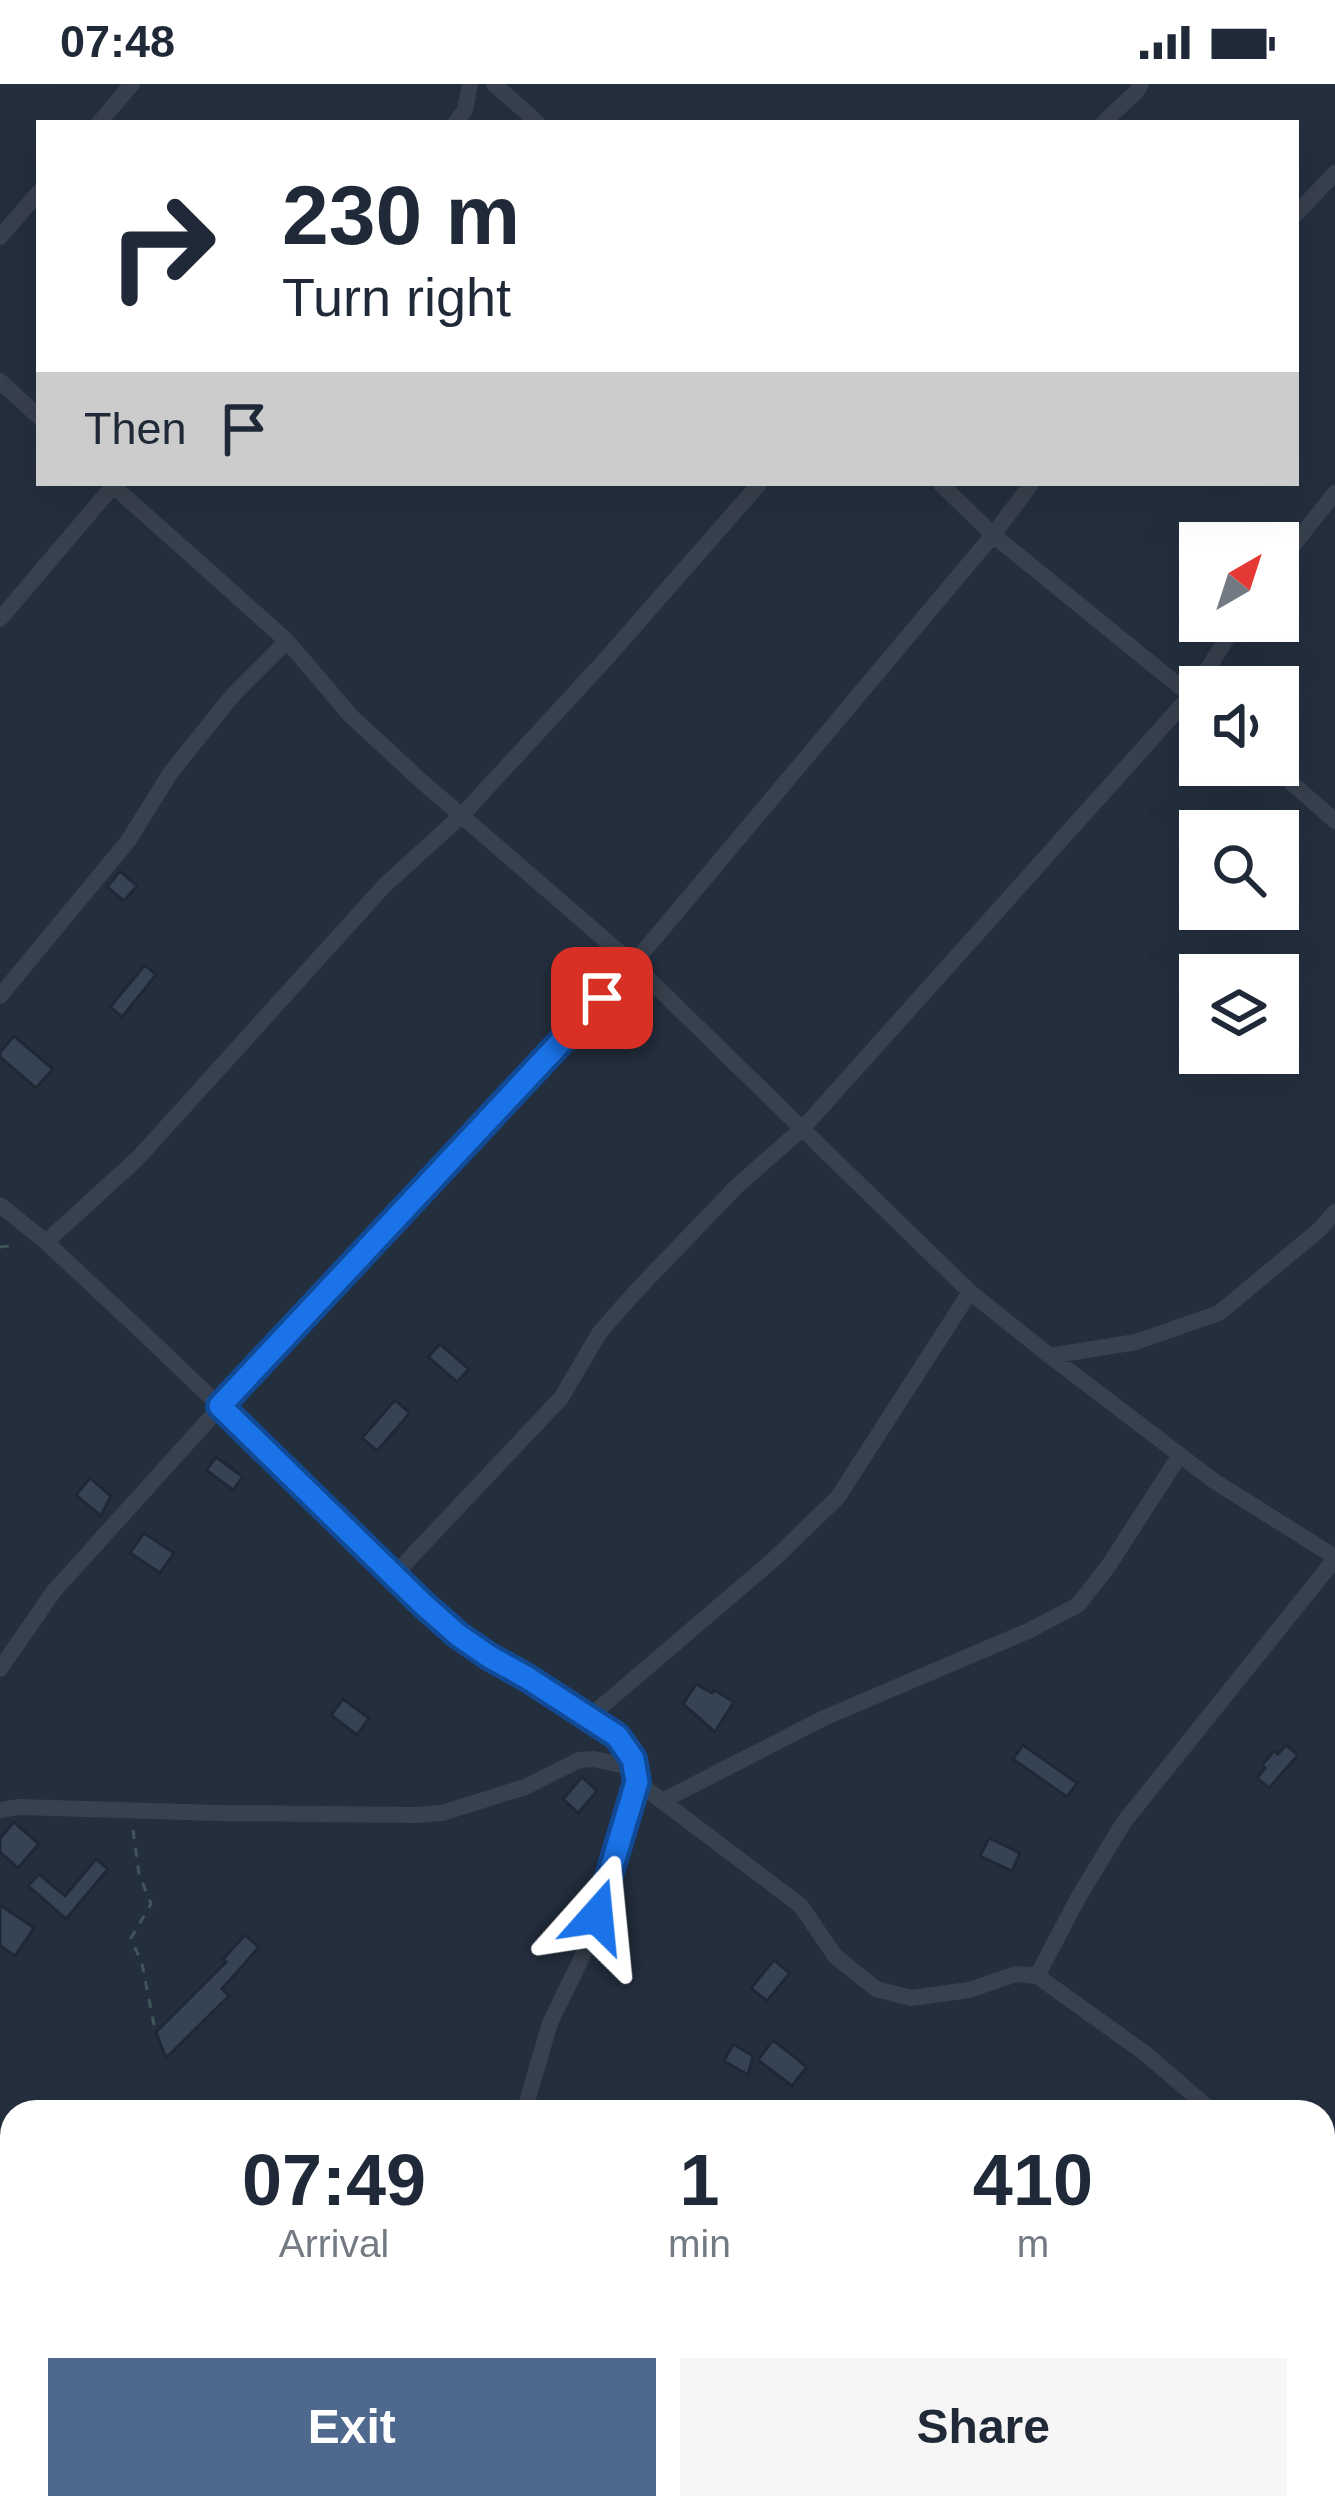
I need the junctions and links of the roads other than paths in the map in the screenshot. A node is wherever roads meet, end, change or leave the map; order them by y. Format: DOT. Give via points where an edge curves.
graph roads {
  1 [pos="132,84"];
  2 [pos="470,84"];
  3 [pos="494,84"];
  4 [pos="1142,84"];
  5 [pos="102,120"];
  6 [pos="457,120"];
  7 [pos="535,120"];
  8 [pos="1106,120"];
  9 [pos="1335,173"];
  10 [pos="36,195"];
  11 [pos="1299,211"];
  12 [pos="0,237"];
  13 [pos="0,381"];
  14 [pos="36,414"];
  15 [pos="757,486"];
  16 [pos="943,486"];
  17 [pos="1031,486"];
  18 [pos="121,487"];
  19 [pos="1335,493"];
  20 [pos="993,535"];
  21 [pos="1299,538"];
  22 [pos="0,619"];
  23 [pos="286,641"];
  24 [pos="1179,685"];
  25 [pos="1179,718"];
  26 [pos="1295,786"];
  27 [pos="463,814"];
  28 [pos="1335,821"];
  29 [pos="634,964"];
  30 [pos="0,996"];
  31 [pos="803,1128"];
  32 [pos="0,1205"];
  33 [pos="1335,1212"];
  34 [pos="46,1241"];
  35 [pos="970,1292"];
  36 [pos="1050,1356"];
  37 [pos="220,1406"];
  38 [pos="1180,1455"];
  39 [pos="1335,1558"];
  40 [pos="394,1575"];
  41 [pos="0,1669"];
  42 [pos="588,1718"];
  43 [pos="636,1775"];
  44 [pos="664,1800"];
  45 [pos="0,1810"];
  46 [pos="1037,1976"];
  47 [pos="528,2100"];
  48 [pos="1199,2100"];
  1 -- 5 [label="street"];
  2 -- 6 [label="street"];
  3 -- 7 [label="street"];
  4 -- 8 [label="street"];
  9 -- 11 [label="street"];
  10 -- 12 [label="street"];
  13 -- 14 [label="street"];
  15 -- 27 [label="street"];
  16 -- 20 [label="street"];
  17 -- 20 [label="street"];
  18 -- 22 [label="street"];
  18 -- 23 [label="street"];
  19 -- 21 [label="street"];
  20 -- 24 [label="street"];
  20 -- 29 [label="street"];
  23 -- 27 [label="street" via="350,716"];
  23 -- 30 [label="street" via="233,695 128,841"];
  25 -- 31 [label="street"];
  26 -- 28 [label="street"];
  27 -- 29 [label="street"];
  27 -- 34 [label="street" via="384,886 138,1158"];
  29 -- 31 [label="street"];
  29 -- 37 [label="street"];
  31 -- 35 [label="street"];
  31 -- 40 [label="street" via="639,1288 599,1332 561,1398"];
  32 -- 34 [label="street"];
  33 -- 36 [label="street" via="1220,1313 1136,1342"];
  34 -- 37 [label="street"];
  35 -- 36 [label="street"];
  35 -- 42 [label="street" via="838,1497"];
  36 -- 38 [label="street"];
  37 -- 40 [label="street"];
  37 -- 41 [label="street" via="55,1591"];
  38 -- 39 [label="street"];
  38 -- 44 [label="street" via="1078,1605 824,1718"];
  39 -- 46 [label="street" via="1124,1822"];
  40 -- 42 [label="street" via="458,1635"];
  42 -- 43 [label="street" via="617,1736"];
  43 -- 44 [label="street"];
  43 -- 45 [label="street" via="579,1760 525,1787 430,1814"];
  43 -- 47 [label="street" via="586,1949 550,2024"];
  44 -- 46 [label="street" via="802,1906 835,1956 876,1989 911,1998"];
  46 -- 48 [label="street"];
}
